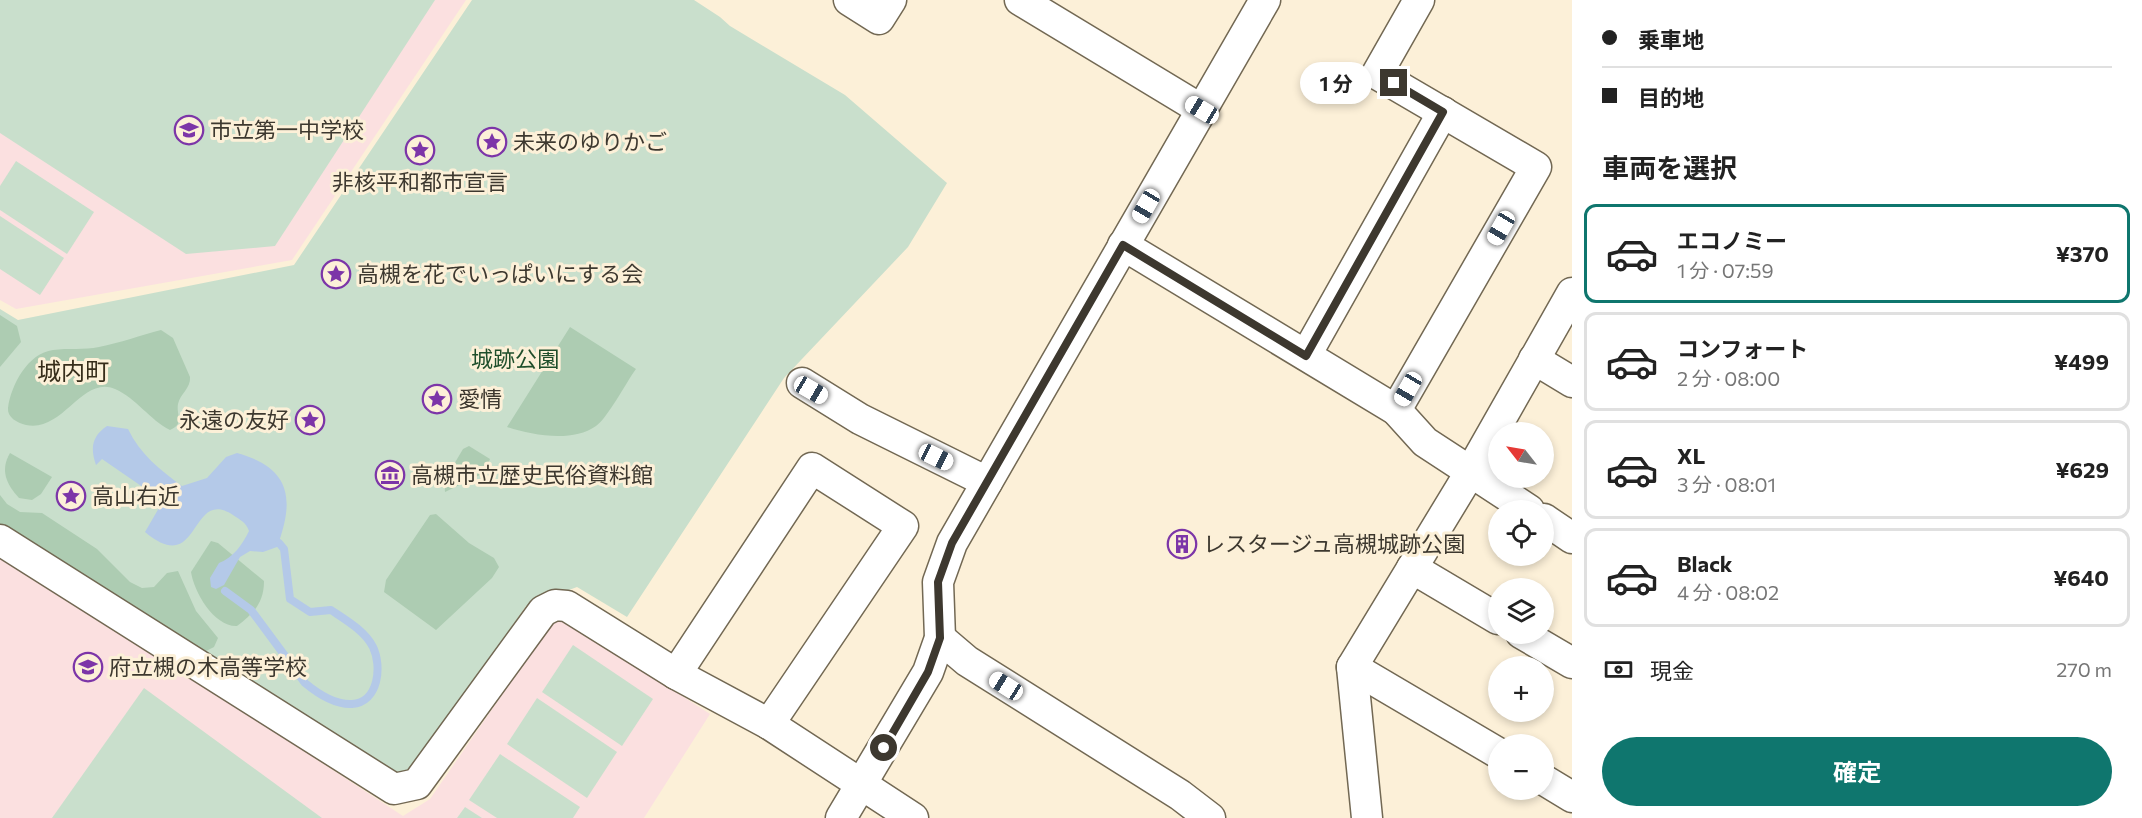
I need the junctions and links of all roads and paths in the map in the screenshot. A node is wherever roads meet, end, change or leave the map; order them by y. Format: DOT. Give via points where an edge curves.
graph roads {
  1 [pos="849,0"];
  2 [pos="891,0"];
  3 [pos="1020,0"];
  4 [pos="1265,0"];
  5 [pos="1419,0"];
  6 [pos="1202,110"];
  7 [pos="1443,112"];
  8 [pos="1123,245"];
  9 [pos="1572,293"];
  10 [pos="1306,356"];
  11 [pos="1534,359"];
  12 [pos="1572,382"];
  13 [pos="802,383"];
  14 [pos="1396,410"];
  15 [pos="1471,471"];
  16 [pos="987,482"];
  17 [pos="1514,500"];
  18 [pos="1554,526"];
  19 [pos="1572,538"];
  20 [pos="0,540"];
  21 [pos="1412,568"];
  22 [pos="1488,614"];
  23 [pos="940,638"];
  24 [pos="1540,644"];
  25 [pos="1572,663"];
  26 [pos="1353,667"];
  27 [pos="676,674"];
  28 [pos="769,724"];
  29 [pos="1488,747"];
  30 [pos="862,785"];
  31 [pos="1554,786"];
  32 [pos="1572,797"];
  33 [pos="841,818"];
  34 [pos="913,818"];
  35 [pos="1210,818"];
  36 [pos="1367,818"];
  1 -- 2 [label="street" via="879,19"];
  3 -- 6 [label="street"];
  4 -- 6 [label="street"];
  5 -- 7 [label="street" via="1377,74"];
  6 -- 8 [label="street"];
  7 -- 10 [label="street"];
  7 -- 14 [label="street" via="1536,167"];
  8 -- 10 [label="street"];
  8 -- 16 [label="street"];
  9 -- 11 [label="street"];
  10 -- 14 [label="street"];
  11 -- 12 [label="street"];
  11 -- 15 [label="street"];
  13 -- 16 [label="street" via="860,419"];
  14 -- 15 [label="street" via="1425,442"];
  15 -- 17 [label="street"];
  15 -- 21 [label="street"];
  16 -- 23 [label="street" via="952,543 938,582"];
  18 -- 19 [label="street"];
  20 -- 27 [label="street" via="394,789 417,784 543,611 555,605 567,606"];
  21 -- 22 [label="street"];
  21 -- 26 [label="street"];
  23 -- 30 [label="street" via="928,672"];
  23 -- 35 [label="street" via="967,661 1180,795"];
  24 -- 25 [label="street"];
  26 -- 29 [label="street"];
  26 -- 36 [label="street"];
  27 -- 28 [label="street"];
  27 -- 28 [label="street" via="812,468 903,526"];
  28 -- 30 [label="street"];
  30 -- 33 [label="street"];
  30 -- 34 [label="street"];
  31 -- 32 [label="street"];
}
